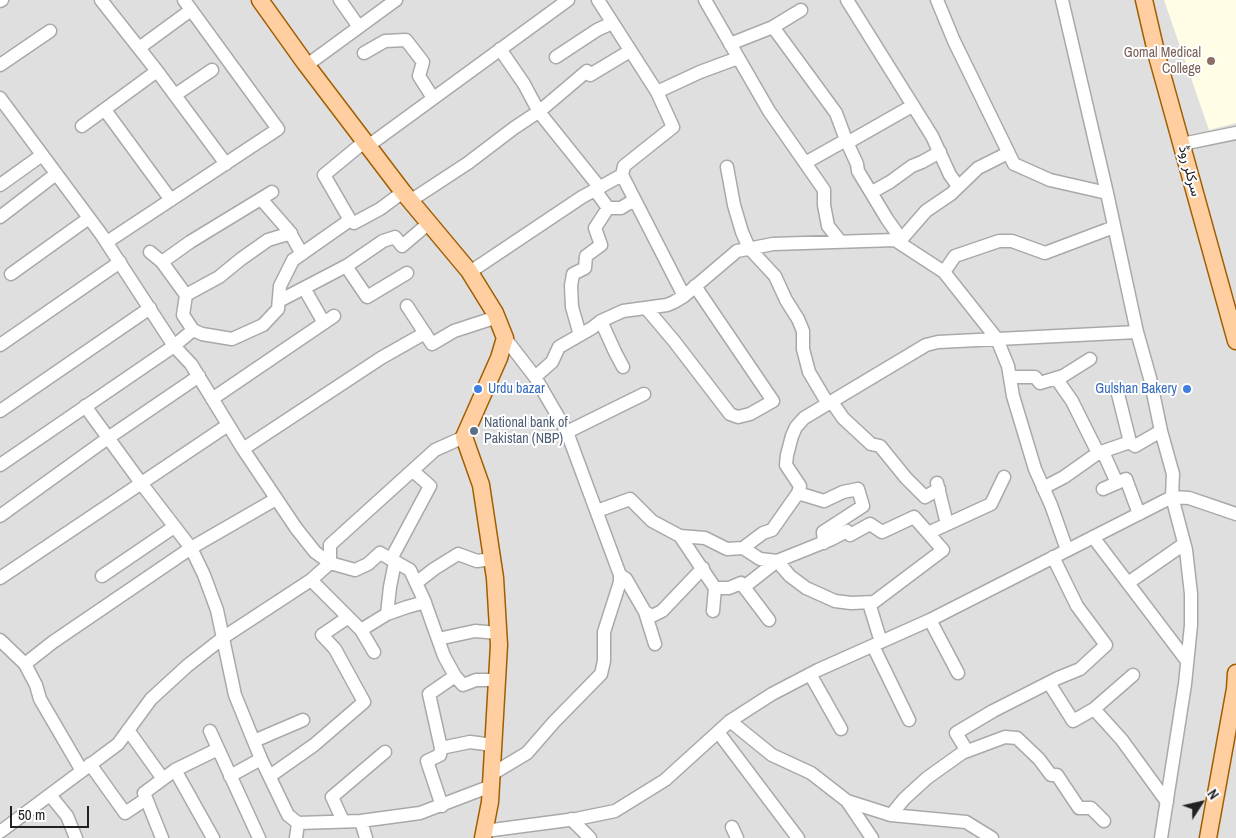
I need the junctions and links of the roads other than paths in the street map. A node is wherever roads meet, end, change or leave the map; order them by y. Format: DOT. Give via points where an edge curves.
graph roads {
  1 [pos="101,0"];
  2 [pos="260,0"];
  3 [pos="340,0"];
  4 [pos="396,0"];
  5 [pos="568,0"];
  6 [pos="598,0"];
  7 [pos="705,0"];
  8 [pos="848,0"];
  9 [pos="937,0"];
  10 [pos="1062,0"];
  11 [pos="1144,0"];
  12 [pos="187,5"];
  13 [pos="551,5"];
  14 [pos="801,10"];
  15 [pos="612,23"];
  16 [pos="359,27"];
  17 [pos="773,27"];
  18 [pos="50,31"];
  19 [pos="730,44"];
  20 [pos="139,48"];
  21 [pos="500,49"];
  22 [pos="630,50"];
  23 [pos="364,53"];
  24 [pos="556,57"];
  25 [pos="738,58"];
  26 [pos="0,65"];
  27 [pos="307,65"];
  28 [pos="212,70"];
  29 [pos="157,71"];
  30 [pos="657,92"];
  31 [pos="175,95"];
  32 [pos="0,98"];
  33 [pos="434,98"];
  34 [pos="912,106"];
  35 [pos="105,110"];
  36 [pos="539,112"];
  37 [pos="82,126"];
  38 [pos="1236,133"];
  39 [pos="846,141"];
  40 [pos="366,144"];
  41 [pos="1182,144"];
  42 [pos="940,152"];
  43 [pos="1008,153"];
  44 [pos="42,155"];
  45 [pos="805,163"];
  46 [pos="226,164"];
  47 [pos="727,167"];
  48 [pos="56,174"];
  49 [pos="622,175"];
  50 [pos="0,185"];
  51 [pos="958,186"];
  52 [pos="598,189"];
  53 [pos="872,192"];
  54 [pos="1107,193"];
  55 [pos="407,196"];
  56 [pos="171,200"];
  57 [pos="634,200"];
  58 [pos="608,208"];
  59 [pos="0,217"];
  60 [pos="89,218"];
  61 [pos="350,220"];
  62 [pos="429,223"];
  63 [pos="1114,227"];
  64 [pos="291,234"];
  65 [pos="900,240"];
  66 [pos="840,241"];
  67 [pos="107,242"];
  68 [pos="749,248"];
  69 [pos="150,252"];
  70 [pos="302,254"];
  71 [pos="120,262"];
  72 [pos="162,262"];
  73 [pos="346,266"];
  74 [pos="470,272"];
  75 [pos="944,272"];
  76 [pos="408,273"];
  77 [pos="11,274"];
  78 [pos="695,286"];
  79 [pos="304,288"];
  80 [pos="186,295"];
  81 [pos="684,296"];
  82 [pos="278,301"];
  83 [pos="407,306"];
  84 [pos="150,308"];
  85 [pos="646,308"];
  86 [pos="1232,310"];
  87 [pos="497,318"];
  88 [pos="601,321"];
  89 [pos="193,330"];
  90 [pos="1137,332"];
  91 [pos="425,334"];
  92 [pos="580,334"];
  93 [pos="505,338"];
  94 [pos="997,339"];
  95 [pos="1236,341"];
  96 [pos="0,346"];
  97 [pos="174,346"];
  98 [pos="1090,359"];
  99 [pos="624,367"];
  100 [pos="199,376"];
  101 [pos="535,377"];
  102 [pos="1010,377"];
  103 [pos="1056,378"];
  104 [pos="644,394"];
  105 [pos="1118,394"];
  106 [pos="212,399"];
  107 [pos="830,403"];
  108 [pos="85,406"];
  109 [pos="0,411"];
  110 [pos="228,425"];
  111 [pos="1161,431"];
  112 [pos="567,432"];
  113 [pos="464,437"];
  114 [pos="108,438"];
  115 [pos="1130,442"];
  116 [pos="243,449"];
  117 [pos="1101,452"];
  118 [pos="2,460"];
  119 [pos="413,471"];
  120 [pos="1004,477"];
  121 [pos="141,483"];
  122 [pos="1117,483"];
  123 [pos="1043,488"];
  124 [pos="1103,489"];
  125 [pos="798,493"];
  126 [pos="1172,497"];
  127 [pos="276,498"];
  128 [pos="597,511"];
  129 [pos="1139,514"];
  130 [pos="1236,514"];
  131 [pos="0,516"];
  132 [pos="947,524"];
  133 [pos="174,527"];
  134 [pos="928,533"];
  135 [pos="680,536"];
  136 [pos="1093,537"];
  137 [pos="824,543"];
  138 [pos="1184,544"];
  139 [pos="191,548"];
  140 [pos="743,548"];
  141 [pos="1067,550"];
  142 [pos="1054,557"];
  143 [pos="492,559"];
  144 [pos="393,560"];
  145 [pos="777,561"];
  146 [pos="330,563"];
  147 [pos="703,568"];
  148 [pos="620,575"];
  149 [pos="102,576"];
  150 [pos="0,578"];
  151 [pos="311,580"];
  152 [pos="416,583"];
  153 [pos="1128,583"];
  154 [pos="744,586"];
  155 [pos="715,588"];
  156 [pos="425,602"];
  157 [pos="869,603"];
  158 [pos="713,611"];
  159 [pos="645,612"];
  160 [pos="388,614"];
  161 [pos="347,618"];
  162 [pos="769,620"];
  163 [pos="930,620"];
  164 [pos="360,630"];
  165 [pos="498,632"];
  166 [pos="224,637"];
  167 [pos="438,639"];
  168 [pos="0,640"];
  169 [pos="655,644"];
  170 [pos="877,644"];
  171 [pos="374,652"];
  172 [pos="1187,661"];
  173 [pos="25,664"];
  174 [pos="958,673"];
  175 [pos="810,674"];
  176 [pos="1133,675"];
  177 [pos="455,676"];
  178 [pos="497,680"];
  179 [pos="1049,683"];
  180 [pos="1236,683"];
  181 [pos="1094,709"];
  182 [pos="303,720"];
  183 [pos="910,720"];
  184 [pos="730,721"];
  185 [pos="841,729"];
  186 [pos="128,730"];
  187 [pos="210,731"];
  188 [pos="718,732"];
  189 [pos="254,741"];
  190 [pos="493,744"];
  191 [pos="441,748"];
  192 [pos="218,749"];
  193 [pos="967,751"];
  194 [pos="385,752"];
  195 [pos="261,759"];
  196 [pos="86,768"];
  197 [pos="175,770"];
  198 [pos="230,776"];
  199 [pos="270,776"];
  200 [pos="163,779"];
  201 [pos="491,780"];
  202 [pos="50,794"];
  203 [pos="146,799"];
  204 [pos="847,802"];
  205 [pos="1167,802"];
  206 [pos="442,806"];
  207 [pos="891,815"];
  208 [pos="571,819"];
  209 [pos="343,821"];
  210 [pos="361,821"];
  211 [pos="1104,821"];
  212 [pos="298,823"];
  213 [pos="0,832"];
  214 [pos="484,834"];
  215 [pos="867,836"];
  216 [pos="76,838"];
  217 [pos="162,838"];
  218 [pos="213,838"];
  219 [pos="259,838"];
  220 [pos="296,838"];
  221 [pos="366,838"];
  222 [pos="590,838"];
  223 [pos="798,838"];
  224 [pos="992,838"];
  225 [pos="1161,838"];
  226 [pos="1208,838"];
  1 -- 20 [label="street"];
  2 -- 27 [label="main road"];
  3 -- 16 [label="street"];
  4 -- 16 [label="street"];
  5 -- 13 [label="street"];
  6 -- 15 [label="street"];
  7 -- 19 [label="street"];
  8 -- 34 [label="street"];
  9 -- 43 [label="street"];
  10 -- 54 [label="street"];
  11 -- 41 [label="main road, سرکلر روڈ"];
  12 -- 20 [label="street"];
  12 -- 46 [label="street" via="278,130"];
  13 -- 21 [label="street"];
  14 -- 17 [label="street"];
  15 -- 22 [label="street"];
  15 -- 24 [label="street"];
  16 -- 27 [label="street"];
  17 -- 19 [label="street"];
  17 -- 39 [label="street" via="836,113"];
  18 -- 26 [label="street"];
  19 -- 25 [label="street"];
  20 -- 29 [label="street"];
  21 -- 33 [label="street"];
  21 -- 36 [label="street"];
  22 -- 30 [label="street"];
  22 -- 36 [label="street" via="590,75 587,71"];
  23 -- 33 [label="street" via="385,40 406,40 423,62 419,76"];
  25 -- 30 [label="street"];
  25 -- 45 [label="street"];
  27 -- 40 [label="main road"];
  28 -- 31 [label="street"];
  29 -- 31 [label="street"];
  29 -- 35 [label="street"];
  30 -- 49 [label="street" via="673,126 624,166"];
  31 -- 46 [label="street"];
  32 -- 44 [label="street"];
  33 -- 40 [label="street"];
  34 -- 39 [label="street"];
  34 -- 42 [label="street"];
  35 -- 37 [label="street"];
  35 -- 56 [label="street"];
  36 -- 52 [label="street"];
  36 -- 55 [label="street" via="468,163"];
  38 -- 41 [label="street"];
  39 -- 45 [label="street"];
  39 -- 53 [label="street" via="858,164 858,171"];
  40 -- 55 [label="main road"];
  40 -- 61 [label="street" via="324,175"];
  41 -- 86 [label="main road, سرکلر روڈ"];
  42 -- 51 [label="street"];
  42 -- 53 [label="street"];
  43 -- 51 [label="street" via="978,168"];
  43 -- 54 [label="street" via="1014,164 1050,180"];
  44 -- 48 [label="street"];
  44 -- 50 [label="street"];
  45 -- 66 [label="street" via="824,190 828,226"];
  46 -- 56 [label="street"];
  47 -- 68 [label="street" via="734,205"];
  48 -- 59 [label="street"];
  48 -- 60 [label="street"];
  49 -- 52 [label="street"];
  49 -- 57 [label="street"];
  51 -- 65 [label="street" via="926,211"];
  52 -- 58 [label="street"];
  52 -- 74 [label="street"];
  53 -- 65 [label="street"];
  54 -- 63 [label="street"];
  55 -- 61 [label="street" via="354,223"];
  55 -- 62 [label="main road"];
  56 -- 67 [label="street"];
  57 -- 58 [label="street" via="621,208"];
  57 -- 81 [label="street"];
  58 -- 92 [label="street" via="595,228 602,245 586,256 585,268 573,274 572,307"];
  60 -- 67 [label="street"];
  60 -- 77 [label="street"];
  61 -- 70 [label="street"];
  62 -- 73 [label="street" via="402,246 395,237 383,241"];
  62 -- 74 [label="main road"];
  63 -- 75 [label="street" via="1045,253 1012,241 998,241 955,256"];
  63 -- 90 [label="street"];
  64 -- 70 [label="street"];
  64 -- 72 [label="street" via="266,195"];
  64 -- 80 [label="street" via="268,240 219,278"];
  65 -- 66 [label="street"];
  65 -- 75 [label="street"];
  66 -- 68 [label="street"];
  67 -- 71 [label="street"];
  68 -- 78 [label="street" via="734,252"];
  68 -- 107 [label="street" via="775,276 798,319 809,372"];
  69 -- 72 [label="street"];
  70 -- 82 [label="street" via="293,260 280,286"];
  71 -- 84 [label="street"];
  71 -- 96 [label="street"];
  72 -- 80 [label="street"];
  73 -- 76 [label="street" via="367,297"];
  73 -- 79 [label="street"];
  74 -- 87 [label="main road"];
  75 -- 94 [label="street"];
  78 -- 81 [label="street"];
  78 -- 85 [label="street" via="773,401 750,414 738,417 730,414"];
  79 -- 82 [label="street"];
  79 -- 106 [label="street" via="329,319"];
  80 -- 89 [label="street" via="183,315"];
  81 -- 85 [label="street" via="667,305"];
  82 -- 89 [label="street" via="278,308 263,325 232,339"];
  83 -- 91 [label="street"];
  84 -- 97 [label="street"];
  84 -- 109 [label="street"];
  85 -- 88 [label="street" via="623,311"];
  86 -- 95 [label="main road, سرکلر روڈ"];
  87 -- 91 [label="street" via="454,331 432,344"];
  87 -- 93 [label="main road"];
  88 -- 92 [label="street"];
  88 -- 99 [label="street"];
  89 -- 97 [label="street"];
  90 -- 94 [label="street"];
  90 -- 111 [label="street"];
  91 -- 116 [label="street" via="381,358"];
  92 -- 101 [label="street" via="559,347 552,362"];
  93 -- 101 [label="street"];
  93 -- 113 [label="main road"];
  94 -- 102 [label="street"];
  94 -- 107 [label="street" via="926,345"];
  97 -- 100 [label="street"];
  97 -- 108 [label="street"];
  98 -- 103 [label="street"];
  100 -- 106 [label="street"];
  100 -- 114 [label="street"];
  101 -- 112 [label="street"];
  102 -- 103 [label="street" via="1034,377 1040,383"];
  102 -- 123 [label="street" via="1032,461"];
  103 -- 117 [label="street"];
  104 -- 112 [label="street"];
  105 -- 115 [label="street"];
  106 -- 110 [label="street"];
  107 -- 125 [label="street" via="804,418 792,436 786,465 800,486"];
  107 -- 132 [label="street" via="871,444 880,446 925,497 938,486"];
  108 -- 114 [label="street"];
  108 -- 118 [label="street"];
  110 -- 116 [label="street"];
  110 -- 121 [label="street"];
  111 -- 115 [label="street" via="1135,446"];
  111 -- 126 [label="street" via="1173,474"];
  112 -- 128 [label="street"];
  113 -- 119 [label="street" via="435,450"];
  113 -- 143 [label="main road" via="481,485"];
  114 -- 121 [label="street"];
  114 -- 131 [label="street"];
  115 -- 117 [label="street"];
  116 -- 127 [label="street"];
  117 -- 122 [label="street"];
  117 -- 123 [label="street"];
  119 -- 144 [label="street" via="430,486"];
  119 -- 146 [label="street" via="330,545"];
  120 -- 132 [label="street" via="991,504"];
  121 -- 133 [label="street"];
  121 -- 150 [label="street"];
  122 -- 124 [label="street"];
  122 -- 129 [label="street" via="1126,479"];
  123 -- 141 [label="street"];
  125 -- 137 [label="street" via="824,501 858,489 863,506 823,532"];
  125 -- 140 [label="street" via="772,530"];
  126 -- 129 [label="street"];
  126 -- 130 [label="street" via="1189,498"];
  126 -- 138 [label="street"];
  127 -- 139 [label="street"];
  127 -- 146 [label="street" via="315,552"];
  128 -- 135 [label="street" via="630,499 652,521"];
  128 -- 148 [label="street"];
  129 -- 136 [label="street"];
  132 -- 134 [label="street"];
  133 -- 139 [label="street"];
  133 -- 149 [label="street"];
  134 -- 137 [label="street" via="914,517 882,532 870,524 850,535 847,530"];
  134 -- 157 [label="street" via="943,550"];
  135 -- 140 [label="street" via="705,538 727,549"];
  135 -- 147 [label="street"];
  136 -- 141 [label="street"];
  136 -- 153 [label="street"];
  137 -- 145 [label="street"];
  138 -- 153 [label="street"];
  138 -- 172 [label="street" via="1191,594"];
  139 -- 166 [label="street" via="217,610"];
  139 -- 173 [label="street"];
  140 -- 145 [label="street" via="760,559"];
  141 -- 142 [label="street"];
  142 -- 163 [label="street"];
  142 -- 179 [label="street" via="1078,606 1106,645 1080,669"];
  143 -- 152 [label="street" via="477,561 458,554"];
  143 -- 165 [label="main road"];
  144 -- 146 [label="street" via="380,553 355,570"];
  144 -- 152 [label="street" via="410,570"];
  144 -- 160 [label="street"];
  145 -- 154 [label="street"];
  145 -- 157 [label="street" via="806,588 835,601"];
  146 -- 151 [label="street"];
  147 -- 155 [label="street"];
  147 -- 159 [label="street" via="662,611 652,616"];
  148 -- 159 [label="street" via="626,579"];
  148 -- 201 [label="street" via="604,632 601,674 528,754"];
  151 -- 161 [label="street"];
  151 -- 166 [label="street"];
  152 -- 156 [label="street"];
  153 -- 172 [label="street"];
  154 -- 155 [label="street" via="741,583 729,588"];
  154 -- 162 [label="street"];
  155 -- 158 [label="street"];
  156 -- 160 [label="street"];
  156 -- 167 [label="street"];
  157 -- 170 [label="street"];
  159 -- 169 [label="street"];
  160 -- 164 [label="street"];
  161 -- 164 [label="street"];
  161 -- 199 [label="street" via="322,635 335,649 364,702 314,745"];
  163 -- 170 [label="street"];
  163 -- 174 [label="street"];
  164 -- 171 [label="street"];
  165 -- 167 [label="street" via="475,631"];
  165 -- 178 [label="main road"];
  166 -- 186 [label="street" via="151,699"];
  166 -- 189 [label="street" via="235,695"];
  167 -- 177 [label="street"];
  168 -- 173 [label="street"];
  170 -- 175 [label="street"];
  170 -- 183 [label="street"];
  172 -- 205 [label="street"];
  173 -- 196 [label="street" via="40,699"];
  175 -- 184 [label="street"];
  175 -- 185 [label="street"];
  176 -- 181 [label="street"];
  177 -- 178 [label="street" via="464,685 476,680"];
  177 -- 191 [label="street" via="429,694"];
  178 -- 190 [label="main road"];
  179 -- 181 [label="street" via="1073,721"];
  179 -- 193 [label="street" via="956,733"];
  180 -- 226 [label="main road"];
  181 -- 205 [label="street" via="1122,740"];
  182 -- 189 [label="street"];
  184 -- 188 [label="street"];
  184 -- 204 [label="street" via="772,755 811,773"];
  186 -- 196 [label="street" via="118,744"];
  186 -- 200 [label="street"];
  187 -- 192 [label="street"];
  188 -- 208 [label="street" via="665,780 615,811"];
  188 -- 223 [label="street"];
  189 -- 195 [label="street"];
  190 -- 191 [label="street" via="470,742"];
  190 -- 201 [label="main road"];
  191 -- 206 [label="street" via="440,755 427,761"];
  192 -- 197 [label="street"];
  192 -- 198 [label="street"];
  193 -- 207 [label="street" via="927,778"];
  193 -- 211 [label="street" via="1005,737 1017,738 1050,775 1057,775 1079,808 1091,808"];
  194 -- 209 [label="street" via="332,797"];
  195 -- 198 [label="street"];
  195 -- 199 [label="street"];
  196 -- 202 [label="street"];
  196 -- 203 [label="street" via="125,812"];
  197 -- 200 [label="street"];
  197 -- 218 [label="street"];
  198 -- 219 [label="street"];
  199 -- 212 [label="street" via="288,816"];
  200 -- 203 [label="street" via="144,793"];
  201 -- 206 [label="street"];
  201 -- 214 [label="main road"];
  202 -- 213 [label="street"];
  202 -- 216 [label="street" via="67,816"];
  203 -- 217 [label="street"];
  204 -- 207 [label="street"];
  204 -- 215 [label="street"];
  205 -- 225 [label="street"];
  206 -- 210 [label="street" via="420,813"];
  207 -- 224 [label="street" via="966,822"];
  208 -- 214 [label="street"];
  208 -- 222 [label="street"];
  209 -- 210 [label="street"];
  209 -- 212 [label="street"];
  210 -- 221 [label="street"];
  212 -- 220 [label="street"];
}
